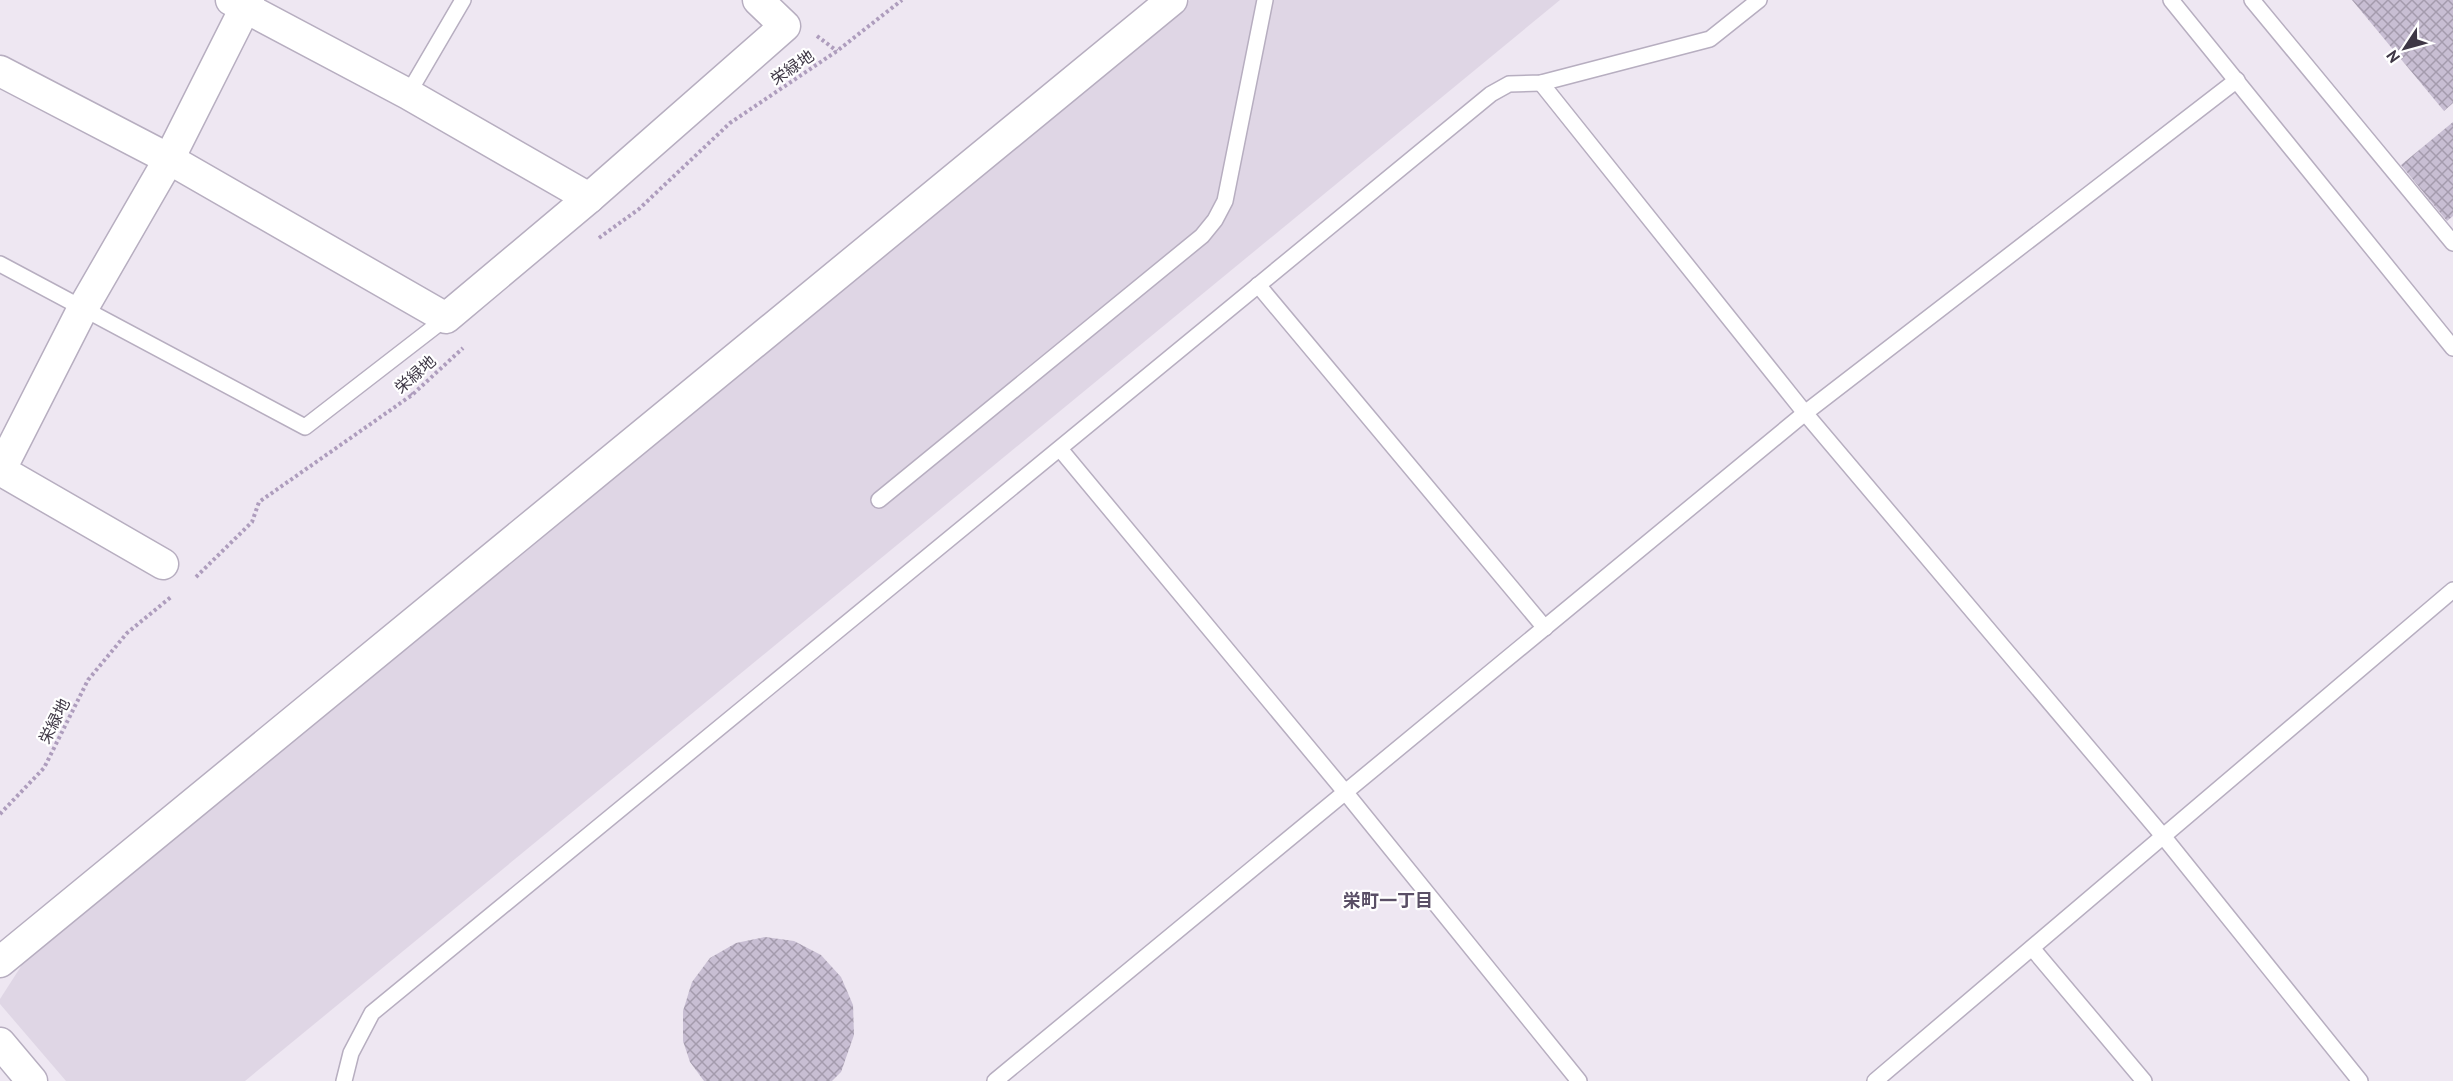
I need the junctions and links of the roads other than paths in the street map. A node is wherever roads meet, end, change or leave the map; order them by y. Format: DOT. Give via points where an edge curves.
graph roads {
  1 [pos="463,0"];
  2 [pos="1172,0"];
  3 [pos="1265,0"];
  4 [pos="1759,0"];
  5 [pos="2171,0"];
  6 [pos="2252,0"];
  7 [pos="242,2"];
  8 [pos="766,2"];
  9 [pos="0,71"];
  10 [pos="2237,80"];
  11 [pos="1541,83"];
  12 [pos="408,94"];
  13 [pos="169,159"];
  14 [pos="589,198"];
  15 [pos="2453,243"];
  16 [pos="0,264"];
  17 [pos="1258,285"];
  18 [pos="83,308"];
  19 [pos="446,318"];
  20 [pos="2453,348"];
  21 [pos="1805,413"];
  22 [pos="1060,449"];
  23 [pos="0,470"];
  24 [pos="879,500"];
  25 [pos="163,564"];
  26 [pos="2453,590"];
  27 [pos="1545,628"];
  28 [pos="1346,793"];
  29 [pos="2163,836"];
  30 [pos="2032,948"];
  31 [pos="0,962"];
  32 [pos="2,1052"];
  33 [pos="32,1081"];
  34 [pos="344,1081"];
  35 [pos="995,1081"];
  36 [pos="1580,1081"];
  37 [pos="1875,1081"];
  38 [pos="2144,1081"];
  39 [pos="2360,1081"];
  1 -- 12 [label="lane"];
  2 -- 31 [label="street"];
  3 -- 24 [label="lane" via="1225,201 1215,220 1202,236"];
  4 -- 11 [label="lane" via="1710,39"];
  5 -- 10 [label="lane"];
  6 -- 15 [label="lane"];
  7 -- 12 [label="street"];
  7 -- 13 [label="street"];
  8 -- 14 [label="street" via="785,26"];
  9 -- 13 [label="street"];
  10 -- 20 [label="lane"];
  10 -- 21 [label="lane"];
  11 -- 17 [label="lane" via="1509,84 1491,94"];
  11 -- 21 [label="lane"];
  12 -- 14 [label="street"];
  13 -- 18 [label="street"];
  13 -- 19 [label="street"];
  14 -- 19 [label="street"];
  16 -- 18 [label="lane"];
  17 -- 22 [label="lane"];
  17 -- 27 [label="lane"];
  18 -- 19 [label="lane" via="305,427"];
  18 -- 23 [label="street"];
  21 -- 27 [label="lane"];
  21 -- 29 [label="lane"];
  22 -- 28 [label="lane"];
  22 -- 34 [label="lane" via="372,1013 351,1053"];
  23 -- 25 [label="street"];
  26 -- 29 [label="lane"];
  27 -- 28 [label="lane"];
  28 -- 35 [label="lane"];
  28 -- 36 [label="lane"];
  29 -- 30 [label="lane"];
  29 -- 39 [label="lane"];
  30 -- 37 [label="lane"];
  30 -- 38 [label="lane"];
  32 -- 33 [label="street"];
}
